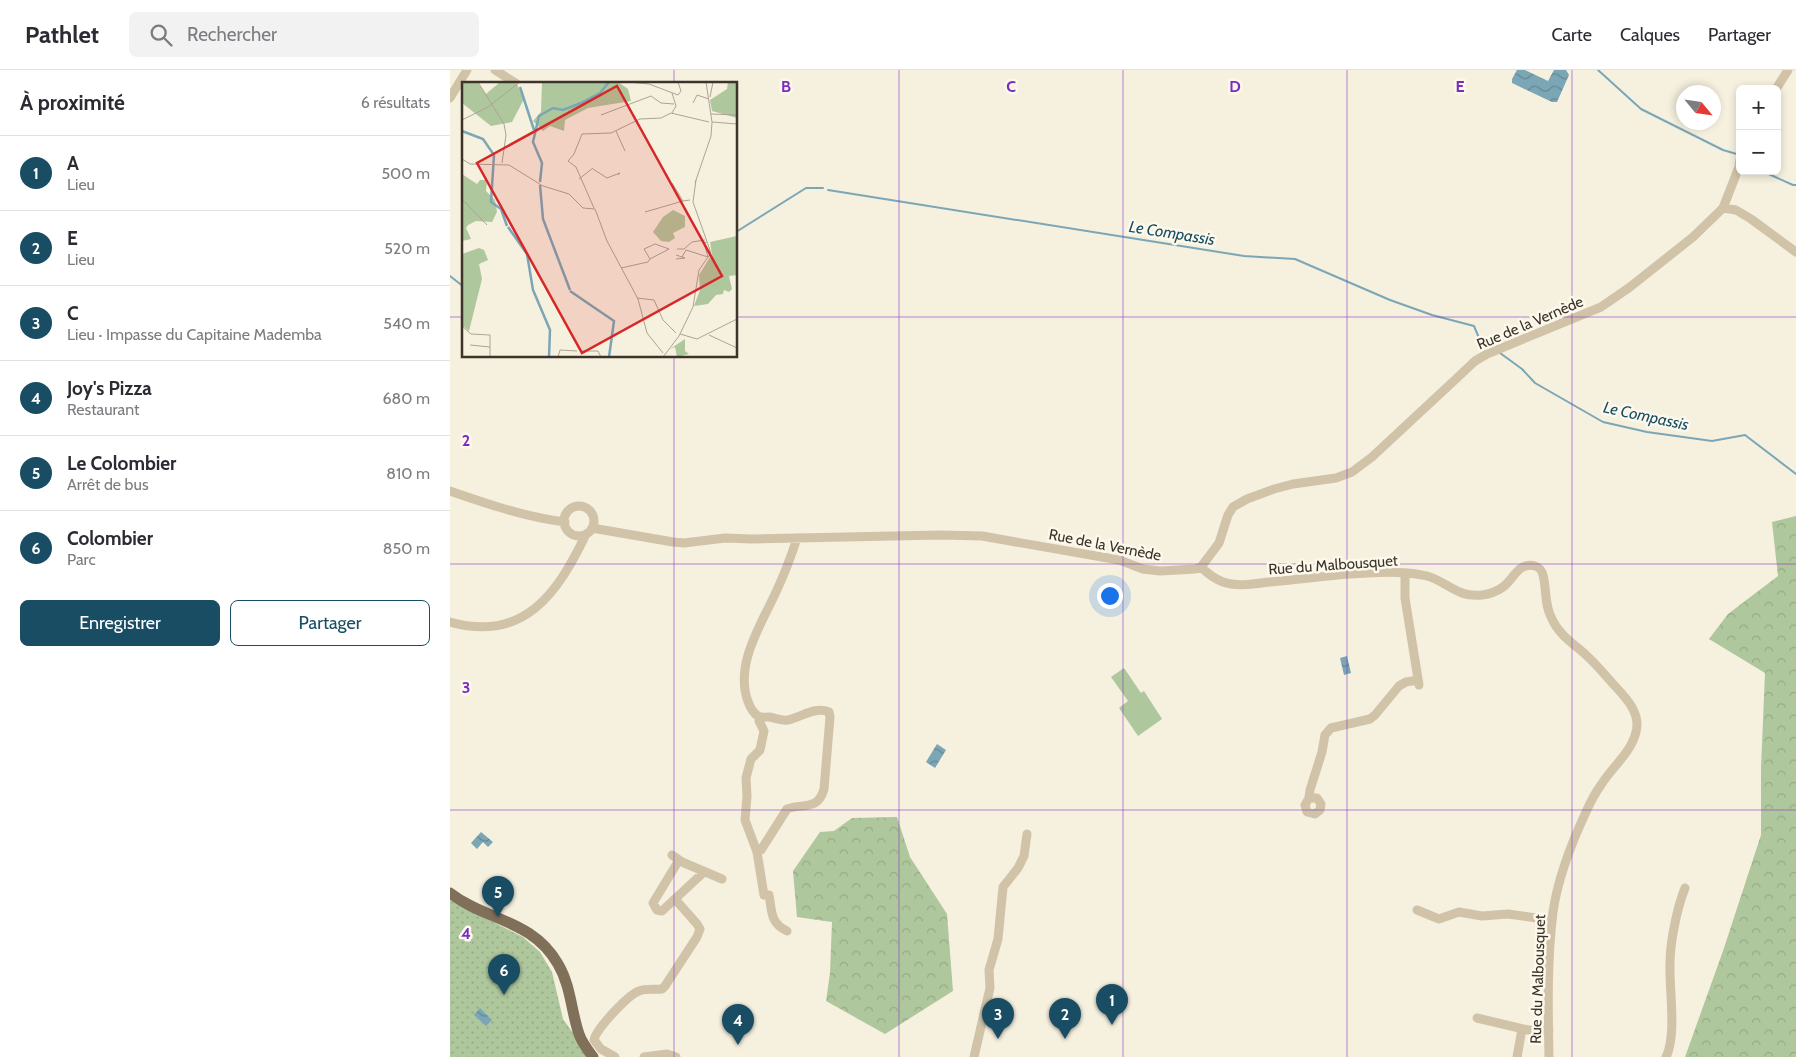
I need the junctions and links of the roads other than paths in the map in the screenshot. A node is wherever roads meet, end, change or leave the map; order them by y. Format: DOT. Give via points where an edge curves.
graph roads {
  1 [pos="467,70"];
  2 [pos="496,70"];
  3 [pos="1788,70"];
  4 [pos="515,82"];
  5 [pos="1779,85"];
  6 [pos="450,98"];
  7 [pos="1736,171"];
  8 [pos="1723,208"];
  9 [pos="1796,252"];
  10 [pos="450,491"];
  11 [pos="565,522"];
  12 [pos="585,533"];
  13 [pos="797,538"];
  14 [pos="1201,567"];
  15 [pos="1405,574"];
  16 [pos="450,616"];
  17 [pos="450,622"];
  18 [pos="760,717"];
  19 [pos="1309,798"];
  20 [pos="1027,834"];
  21 [pos="757,852"];
  22 [pos="704,872"];
  23 [pos="722,879"];
  24 [pos="1685,888"];
  25 [pos="450,893"];
  26 [pos="675,899"];
  27 [pos="1417,910"];
  28 [pos="1552,920"];
  29 [pos="787,931"];
  30 [pos="1477,1018"];
  31 [pos="1522,1029"];
  32 [pos="1548,1030"];
  33 [pos="593,1057"];
  34 [pos="615,1057"];
  35 [pos="644,1057"];
  36 [pos="676,1057"];
  37 [pos="974,1057"];
  38 [pos="1516,1057"];
  39 [pos="1549,1057"];
  40 [pos="1666,1057"];
  1 -- 6 [label="street"];
  2 -- 4 [label="street"];
  3 -- 5 [label="street"];
  7 -- 8 [label="street"];
  8 -- 9 [label="street" via="1736,210 1752,219"];
  8 -- 14 [label="street, Rue de la Vernède" via="1693,237 1601,307 1475,361 1352,472 1274,489 1234,507 1219,543"];
  10 -- 11 [label="street" via="496,507"];
  11 -- 12 [label="street" via="568,531"];
  11 -- 12 [label="street" via="571,509 586,508 594,519"];
  12 -- 13 [label="street, Rue de la Vernède" via="684,543 725,538"];
  12 -- 16 [label="street" via="546,591 530,607 486,621"];
  12 -- 17 [label="street" via="577,554 550,595 533,612 485,627"];
  13 -- 14 [label="street, Rue de la Vernède" via="982,536 1119,560 1143,569 1179,571"];
  13 -- 18 [label="street" via="776,593 754,635 747,661 746,697 752,712"];
  14 -- 15 [label="street, Rue du Malbousquet" via="1212,577 1233,584 1348,574"];
  15 -- 19 [label="street" via="1405,598 1418,682 1399,686 1370,719 1327,731"];
  15 -- 28 [label="street, Rue du Malbousquet" via="1429,577 1464,595 1478,596 1502,588 1522,567 1540,569 1552,621 1598,667 1636,713 1636,734 1601,784 1576,833 1559,884"];
  18 -- 21 [label="street" via="764,731 760,750 751,759 747,772 745,811 745,820"];
  18 -- 21 [label="street" via="786,720 817,710 829,712 830,717 822,795 811,805 787,809"];
  20 -- 37 [label="street" via="1024,856 1003,887 998,939 989,970 990,988"];
  21 -- 29 [label="street" via="764,895 769,895 776,923"];
  22 -- 23 [label="street"];
  22 -- 26 [label="street"];
  22 -- 26 [label="street" via="676,858 653,903 656,910 662,911"];
  24 -- 40 [label="street" via="1679,904 1670,961 1671,1037"];
  25 -- 33 [label="main road" via="519,926 549,951 563,973 579,1035"];
  26 -- 34 [label="street" via="698,924 697,937 662,989 638,991 604,1021 594,1040 601,1049"];
  27 -- 28 [label="street" via="1440,918 1458,912"];
  28 -- 32 [label="street, Rue du Malbousquet"];
  30 -- 31 [label="street"];
  31 -- 32 [label="street"];
  31 -- 38 [label="street"];
  32 -- 39 [label="street, Rue du Malbousquet"];
  35 -- 36 [label="street" via="668,1054"];
}
